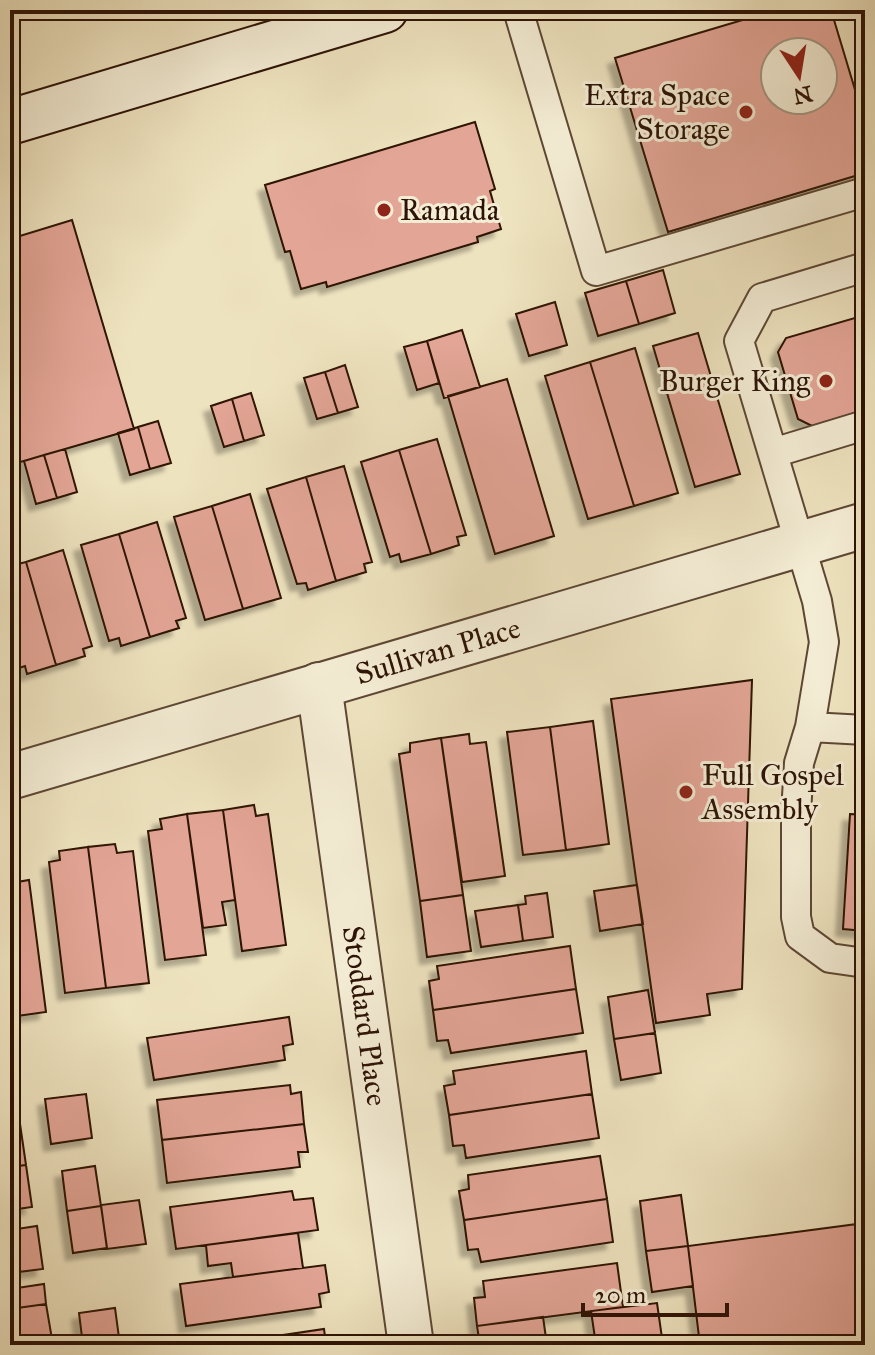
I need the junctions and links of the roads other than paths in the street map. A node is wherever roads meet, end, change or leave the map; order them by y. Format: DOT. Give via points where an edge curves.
graph roads {
  1 [pos="385,10"];
  2 [pos="518,10"];
  3 [pos="10,122"];
  4 [pos="865,192"];
  5 [pos="865,267"];
  6 [pos="865,425"];
  7 [pos="773,453"];
  8 [pos="865,525"];
  9 [pos="800,544"];
  10 [pos="319,685"];
  11 [pos="810,727"];
  12 [pos="865,730"];
  13 [pos="10,777"];
  14 [pos="865,963"];
  15 [pos="411,1345"];
  1 -- 3 [label="street"];
  2 -- 4 [label="lane" via="596,271"];
  5 -- 7 [label="lane" via="762,298 739,341"];
  6 -- 7 [label="lane"];
  7 -- 9 [label="lane"];
  8 -- 9 [label="street, Sullivan Place"];
  9 -- 10 [label="street, Sullivan Place"];
  9 -- 11 [label="lane" via="824,642"];
  10 -- 13 [label="street, Sullivan Place"];
  10 -- 15 [label="street, Stoddard Place"];
  11 -- 12 [label="lane"];
  11 -- 14 [label="lane" via="799,763 797,801 800,936 830,958"];
}
